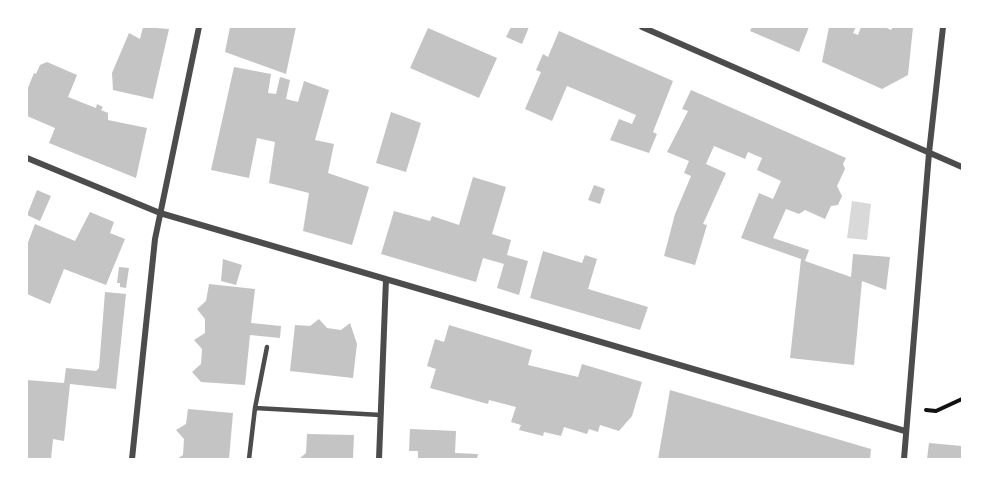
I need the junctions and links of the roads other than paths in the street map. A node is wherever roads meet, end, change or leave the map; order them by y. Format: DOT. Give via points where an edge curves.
graph roads {
  1 [pos="200,27"];
  2 [pos="642,27"];
  3 [pos="943,27"];
  4 [pos="929,153"];
  5 [pos="27,158"];
  6 [pos="962,167"];
  7 [pos="160,213"];
  8 [pos="386,279"];
  9 [pos="267,347"];
  10 [pos="255,408"];
  11 [pos="381,415"];
  12 [pos="905,431"];
  13 [pos="132,459"];
  14 [pos="249,459"];
  15 [pos="379,459"];
  16 [pos="904,459"];
  1 -- 7 [label="street"];
  2 -- 4 [label="street"];
  3 -- 4 [label="street"];
  4 -- 6 [label="street"];
  4 -- 12 [label="street"];
  5 -- 7 [label="street"];
  7 -- 8 [label="street"];
  7 -- 13 [label="street"];
  8 -- 11 [label="street"];
  8 -- 12 [label="street"];
  9 -- 10 [label="lane"];
  10 -- 11 [label="lane"];
  10 -- 14 [label="lane"];
  11 -- 15 [label="street"];
  12 -- 16 [label="street"];
}
